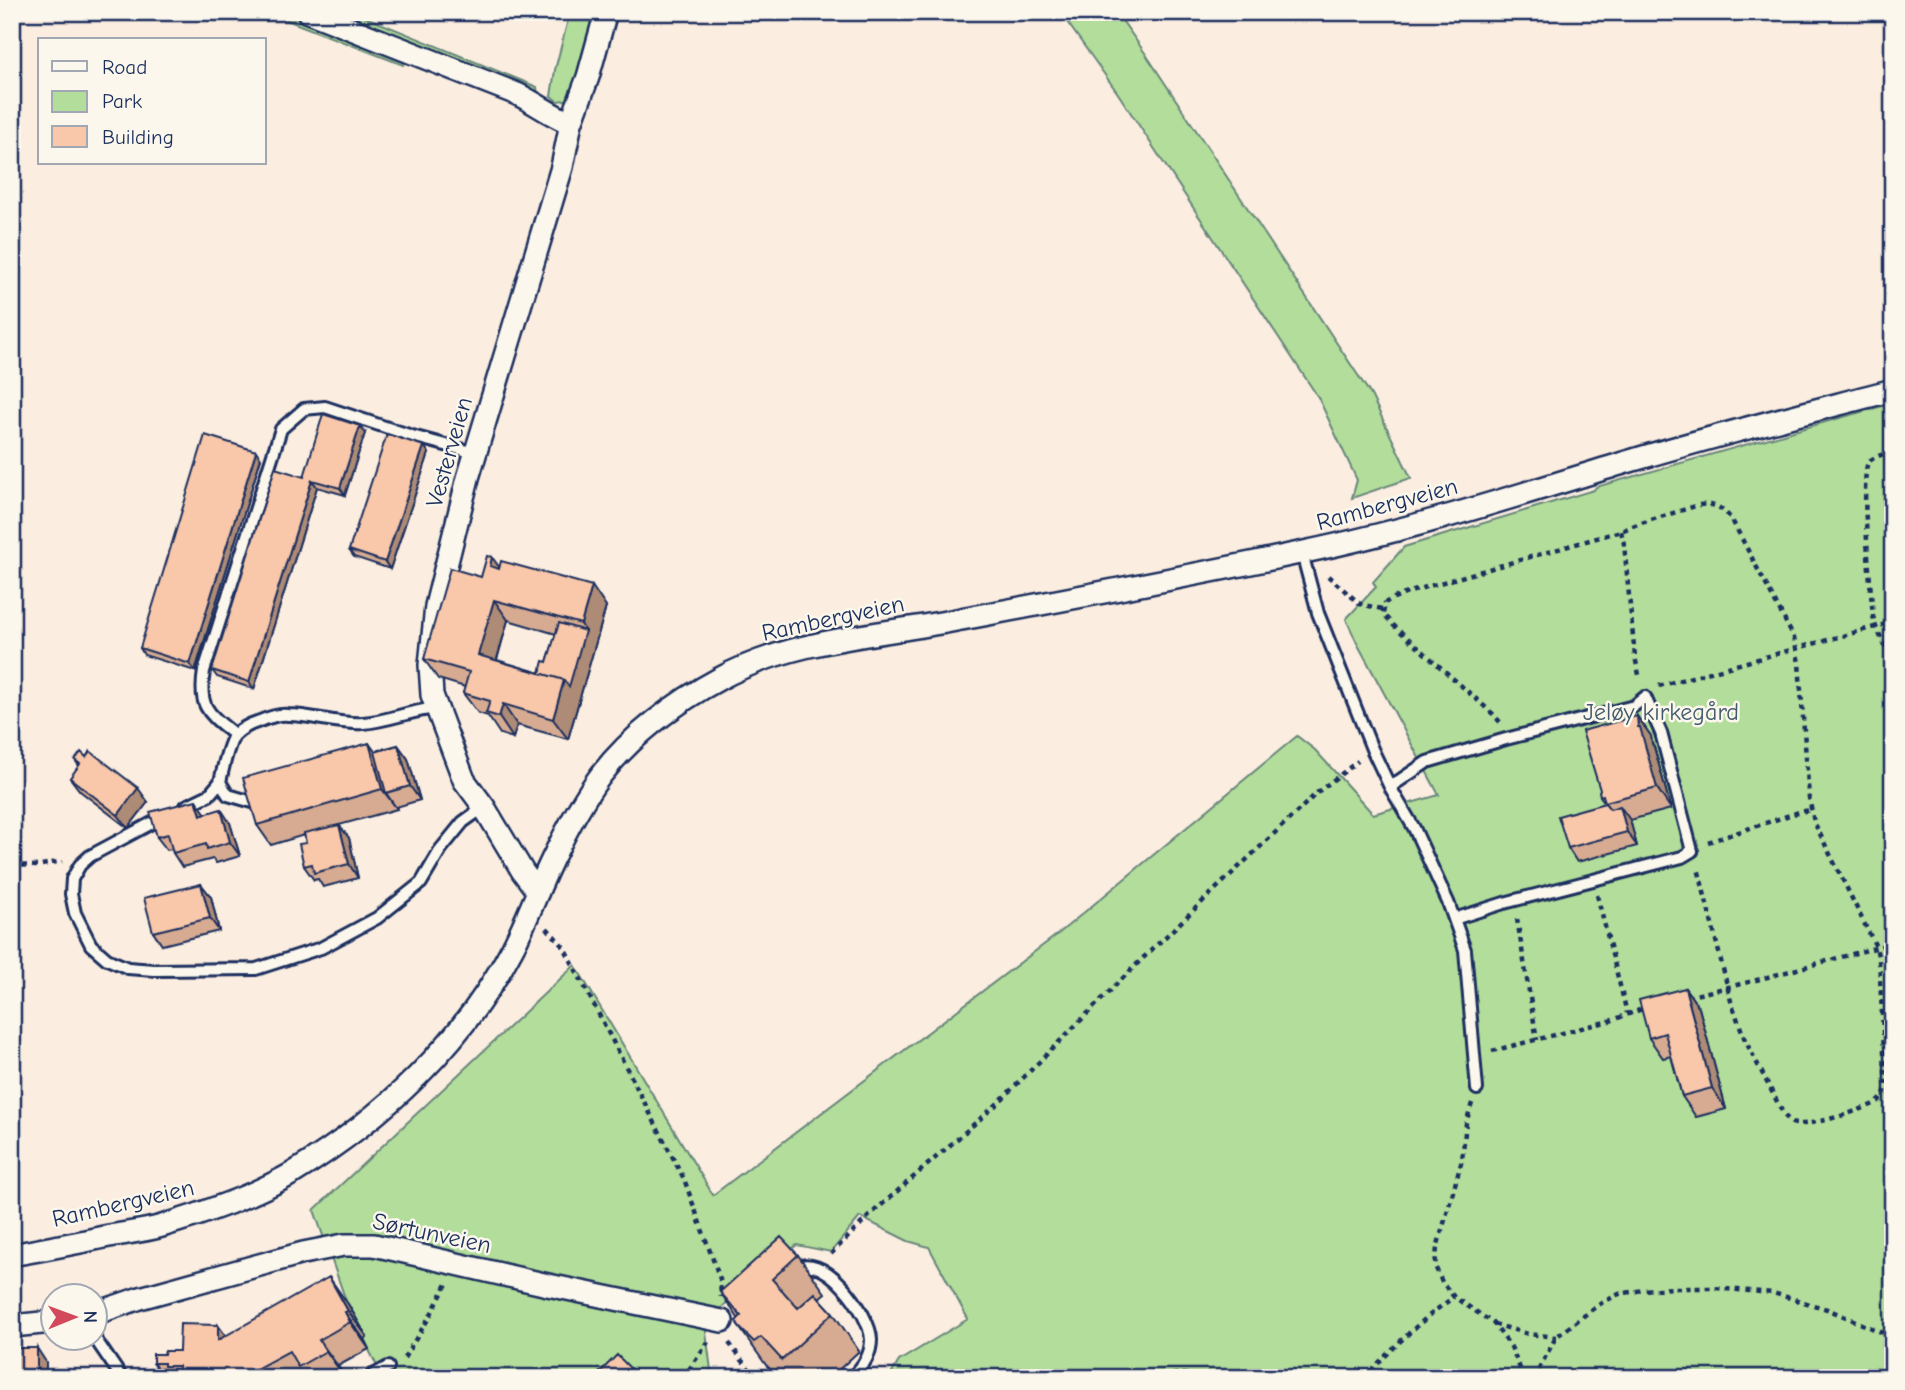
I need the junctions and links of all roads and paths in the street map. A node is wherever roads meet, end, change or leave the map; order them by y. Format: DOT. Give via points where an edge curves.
graph roads {
  1 [pos="308,12"];
  2 [pos="606,12"];
  3 [pos="571,123"];
  4 [pos="1893,390"];
  5 [pos="1893,452"];
  6 [pos="475,453"];
  7 [pos="1621,531"];
  8 [pos="1302,553"];
  9 [pos="1382,609"];
  10 [pos="1893,622"];
  11 [pos="1876,627"];
  12 [pos="1797,649"];
  13 [pos="1893,663"];
  14 [pos="1645,697"];
  15 [pos="437,708"];
  16 [pos="235,735"];
  17 [pos="1506,739"];
  18 [pos="1372,749"];
  19 [pos="220,782"];
  20 [pos="1390,787"];
  21 [pos="256,803"];
  22 [pos="484,807"];
  23 [pos="1811,810"];
  24 [pos="1692,851"];
  25 [pos="12,865"];
  26 [pos="80,865"];
  27 [pos="1593,881"];
  28 [pos="534,900"];
  29 [pos="1515,900"];
  30 [pos="1454,919"];
  31 [pos="1893,943"];
  32 [pos="1876,947"];
  33 [pos="1728,987"];
  34 [pos="1680,999"];
  35 [pos="1656,1005"];
  36 [pos="1627,1013"];
  37 [pos="1537,1040"];
  38 [pos="1474,1056"];
  39 [pos="1476,1089"];
  40 [pos="12,1255"];
  41 [pos="458,1265"];
  42 [pos="819,1266"];
  43 [pos="788,1275"];
  44 [pos="1454,1297"];
  45 [pos="108,1309"];
  46 [pos="727,1319"];
  47 [pos="38,1323"];
  48 [pos="1493,1323"];
  49 [pos="12,1326"];
  50 [pos="1556,1337"];
  51 [pos="1893,1337"];
  52 [pos="104,1352"];
  53 [pos="388,1367"];
  54 [pos="122,1378"];
  55 [pos="368,1378"];
  56 [pos="683,1378"];
  57 [pos="756,1378"];
  58 [pos="851,1378"];
  59 [pos="1163,1378"];
  60 [pos="1196,1378"];
  61 [pos="1364,1378"];
  62 [pos="1524,1378"];
  63 [pos="1534,1378"];
  1 -- 3 [label="street" via="517,94"];
  2 -- 3 [label="street, Vesterveien"];
  3 -- 6 [label="street, Vesterveien" via="562,167"];
  4 -- 8 [label="street, Rambergveien" via="1637,459 1437,520"];
  5 -- 11 [label="path" via="1867,465"];
  6 -- 15 [label="street, Vesterveien" via="436,606 430,665"];
  6 -- 16 [label="lane" via="325,407 304,410 281,429 204,671 201,691 210,714"];
  7 -- 9 [label="path" via="1419,589 1391,599"];
  7 -- 12 [label="path" via="1699,505 1717,505 1732,520"];
  7 -- 14 [label="path" via="1635,657"];
  8 -- 9 [label="path" via="1360,604"];
  8 -- 18 [label="lane" via="1318,613"];
  8 -- 28 [label="street, Rambergveien" via="814,644 739,669 672,708 617,757 585,799"];
  9 -- 17 [label="path" via="1392,624 1500,721"];
  10 -- 11 [label="path"];
  11 -- 12 [label="path"];
  11 -- 13 [label="path"];
  12 -- 14 [label="path" via="1656,687"];
  12 -- 23 [label="path"];
  14 -- 17 [label="lane" via="1634,706"];
  14 -- 24 [label="lane" via="1661,733"];
  15 -- 16 [label="lane" via="362,724 275,715"];
  15 -- 22 [label="street, Vesterveien" via="464,780"];
  16 -- 19 [label="lane"];
  17 -- 20 [label="lane" via="1427,762"];
  18 -- 20 [label="lane"];
  18 -- 42 [label="path" via="1319,790 996,1105"];
  19 -- 21 [label="lane" via="228,795"];
  19 -- 26 [label="lane" via="209,795"];
  20 -- 30 [label="lane" via="1414,828"];
  22 -- 26 [label="lane" via="463,822 421,883 377,918 321,948 256,969 154,970 107,960 91,945 75,913 72,879"];
  22 -- 28 [label="street, Vesterveien" via="523,872"];
  23 -- 24 [label="path"];
  23 -- 32 [label="path"];
  24 -- 27 [label="lane"];
  24 -- 33 [label="path"];
  25 -- 26 [label="path" via="69,860"];
  27 -- 29 [label="lane"];
  27 -- 36 [label="path"];
  28 -- 40 [label="street, Rambergveien" via="513,948 480,1003 440,1052 367,1122 290,1175 229,1203 160,1226"];
  28 -- 46 [label="path" via="564,947 684,1179 720,1279"];
  29 -- 30 [label="lane"];
  29 -- 37 [label="path"];
  30 -- 38 [label="lane" via="1465,950"];
  31 -- 32 [label="path"];
  32 -- 33 [label="path"];
  32 -- 33 [label="path" via="1885,1094 1874,1104 1812,1123 1792,1123 1784,1115 1745,1040"];
  33 -- 34 [label="path"];
  35 -- 36 [label="path"];
  36 -- 37 [label="path"];
  37 -- 38 [label="path"];
  38 -- 39 [label="lane"];
  39 -- 44 [label="path" via="1435,1266"];
  41 -- 45 [label="street, Sørtunveien" via="374,1245 344,1245"];
  41 -- 46 [label="street, Sørtunveien"];
  41 -- 53 [label="path" via="402,1360"];
  42 -- 43 [label="lane" via="797,1266"];
  42 -- 58 [label="lane" via="851,1296 872,1340 866,1362"];
  44 -- 48 [label="path"];
  44 -- 61 [label="path" via="1407,1334"];
  46 -- 56 [label="path"];
  46 -- 57 [label="path" via="729,1343"];
  47 -- 49 [label="street"];
  48 -- 50 [label="path"];
  48 -- 62 [label="path" via="1511,1347"];
  50 -- 51 [label="path" via="1619,1294 1675,1287 1773,1293 1827,1309"];
  50 -- 63 [label="path"];
  52 -- 54 [label="lane"];
  53 -- 55 [label="lane"];
  59 -- 60 [label="path" via="1188,1374"];
}
